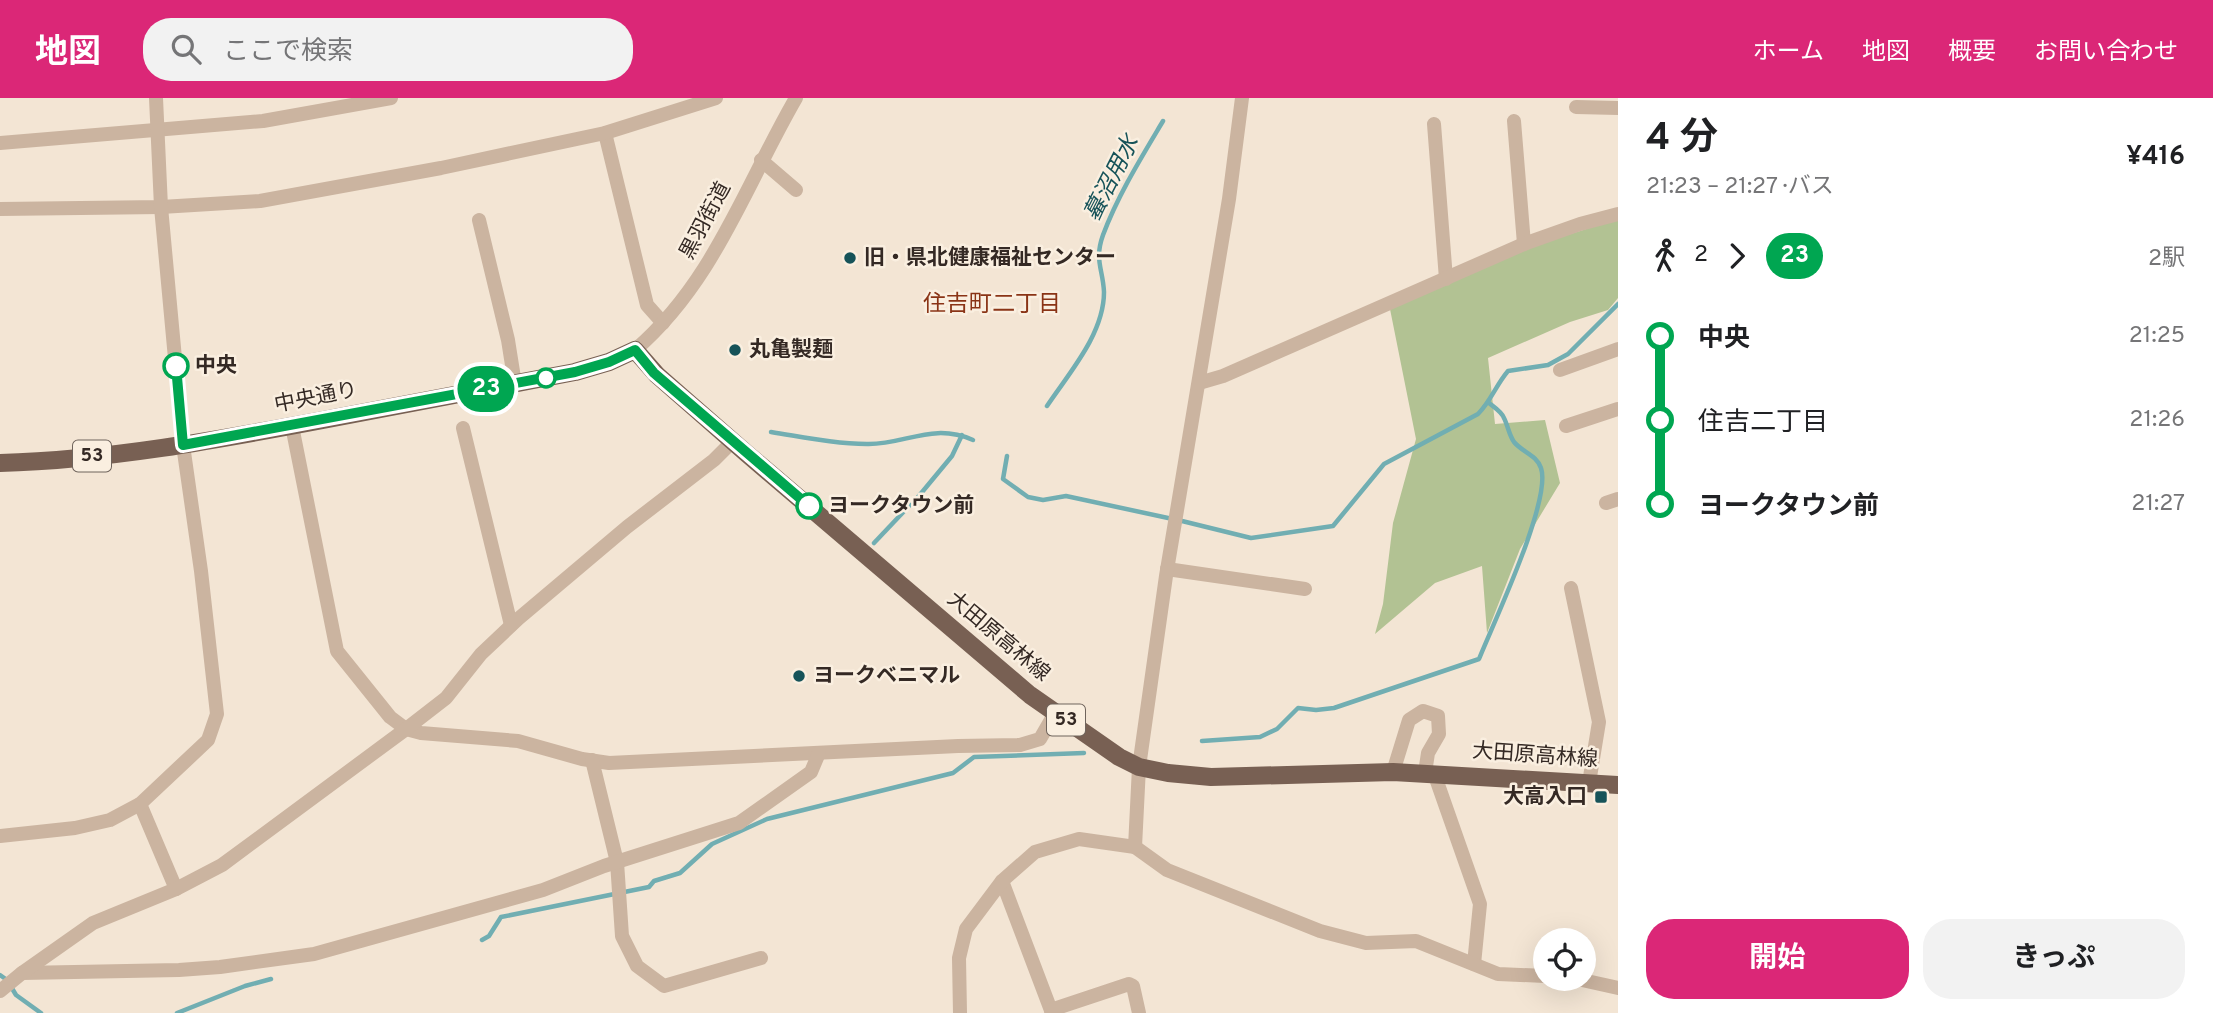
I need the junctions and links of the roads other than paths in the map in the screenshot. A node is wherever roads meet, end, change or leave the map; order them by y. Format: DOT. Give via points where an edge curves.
graph roads {
  1 [pos="156,98"];
  2 [pos="391,98"];
  3 [pos="716,98"];
  4 [pos="796,98"];
  5 [pos="1242,98"];
  6 [pos="1576,107"];
  7 [pos="1618,108"];
  8 [pos="1514,121"];
  9 [pos="1434,124"];
  10 [pos="157,131"];
  11 [pos="605,133"];
  12 [pos="0,143"];
  13 [pos="761,160"];
  14 [pos="796,190"];
  15 [pos="161,207"];
  16 [pos="0,209"];
  17 [pos="1618,214"];
  18 [pos="479,220"];
  19 [pos="1524,244"];
  20 [pos="1446,279"];
  21 [pos="663,323"];
  22 [pos="1618,349"];
  23 [pos="635,350"];
  24 [pos="1560,370"];
  25 [pos="515,383"];
  26 [pos="1199,383"];
  27 [pos="1618,409"];
  28 [pos="292,426"];
  29 [pos="1566,426"];
  30 [pos="463,428"];
  31 [pos="733,441"];
  32 [pos="183,445"];
  33 [pos="0,463"];
  34 [pos="1167,569"];
  35 [pos="1571,588"];
  36 [pos="1305,589"];
  37 [pos="511,625"];
  38 [pos="1055,713"];
  39 [pos="406,729"];
  40 [pos="819,753"];
  41 [pos="592,760"];
  42 [pos="1139,767"];
  43 [pos="1393,772"];
  44 [pos="1430,773"];
  45 [pos="1589,783"];
  46 [pos="1618,785"];
  47 [pos="140,804"];
  48 [pos="0,836"];
  49 [pos="1135,847"];
  50 [pos="617,862"];
  51 [pos="1002,881"];
  52 [pos="176,889"];
  53 [pos="761,958"];
  54 [pos="1474,964"];
  55 [pos="22,973"];
  56 [pos="1533,975"];
  57 [pos="1596,983"];
  58 [pos="1618,988"];
  59 [pos="0,991"];
  60 [pos="1052,1012"];
  61 [pos="960,1013"];
  62 [pos="1139,1013"];
  1 -- 10 [label="street"];
  2 -- 10 [label="street" via="263,121"];
  3 -- 11 [label="street"];
  4 -- 13 [label="street, 黒羽街道"];
  5 -- 26 [label="street"];
  6 -- 7 [label="street"];
  8 -- 19 [label="street"];
  9 -- 20 [label="street"];
  10 -- 12 [label="street"];
  10 -- 15 [label="street"];
  11 -- 15 [label="street" via="260,201"];
  11 -- 21 [label="street" via="647,305"];
  13 -- 14 [label="street"];
  13 -- 21 [label="street, 黒羽街道" via="712,259"];
  15 -- 16 [label="street"];
  15 -- 32 [label="street"];
  17 -- 19 [label="street"];
  18 -- 25 [label="street"];
  19 -- 20 [label="street"];
  20 -- 26 [label="street"];
  21 -- 23 [label="street, 黒羽街道"];
  22 -- 24 [label="street"];
  23 -- 25 [label="main road, 中央通り / 53" via="575,372"];
  23 -- 31 [label="main road, 大田原高林線 / 53" via="654,373"];
  25 -- 28 [label="main road, 中央通り / 53"];
  26 -- 34 [label="street"];
  27 -- 29 [label="street"];
  28 -- 32 [label="main road, 中央通り / 53"];
  28 -- 39 [label="street" via="337,651 390,717"];
  30 -- 37 [label="street"];
  31 -- 37 [label="street"];
  31 -- 38 [label="main road, 大田原高林線 / 53"];
  32 -- 33 [label="main road, 中央通り / 53"];
  32 -- 47 [label="street" via="217,714 208,740"];
  34 -- 36 [label="street"];
  34 -- 42 [label="street"];
  35 -- 45 [label="street" via="1599,722"];
  37 -- 39 [label="street" via="446,698"];
  38 -- 40 [label="street" via="1040,739 1020,745"];
  38 -- 42 [label="main road, 大田原高林線 / 53"];
  39 -- 41 [label="street" via="518,741"];
  39 -- 52 [label="street" via="222,864"];
  40 -- 41 [label="street" via="609,763"];
  40 -- 50 [label="street" via="811,772 738,823"];
  41 -- 50 [label="street"];
  42 -- 43 [label="main road, 大田原高林線 / 53" via="1211,777"];
  42 -- 49 [label="street"];
  43 -- 44 [label="main road, 大田原高林線 / 53"];
  43 -- 44 [label="street" via="1409,720 1423,711 1438,716 1439,734 1427,753"];
  44 -- 45 [label="main road, 大田原高林線 / 53"];
  44 -- 54 [label="street" via="1479,904"];
  45 -- 46 [label="main road, 大田原高林線 / 53"];
  47 -- 48 [label="street" via="110,820 75,828"];
  47 -- 52 [label="street"];
  49 -- 51 [label="street" via="1079,839 1035,852"];
  49 -- 54 [label="street" via="1167,870 1320,931 1366,943 1416,941"];
  50 -- 53 [label="street" via="622,936 637,966 664,986"];
  50 -- 55 [label="street" via="543,890 314,954 179,970"];
  51 -- 60 [label="street"];
  51 -- 61 [label="street" via="965,929 958,958"];
  52 -- 55 [label="street" via="93,923"];
  54 -- 56 [label="street" via="1499,974"];
  55 -- 59 [label="street"];
  57 -- 58 [label="street"];
  60 -- 62 [label="street" via="1129,984"];
}
